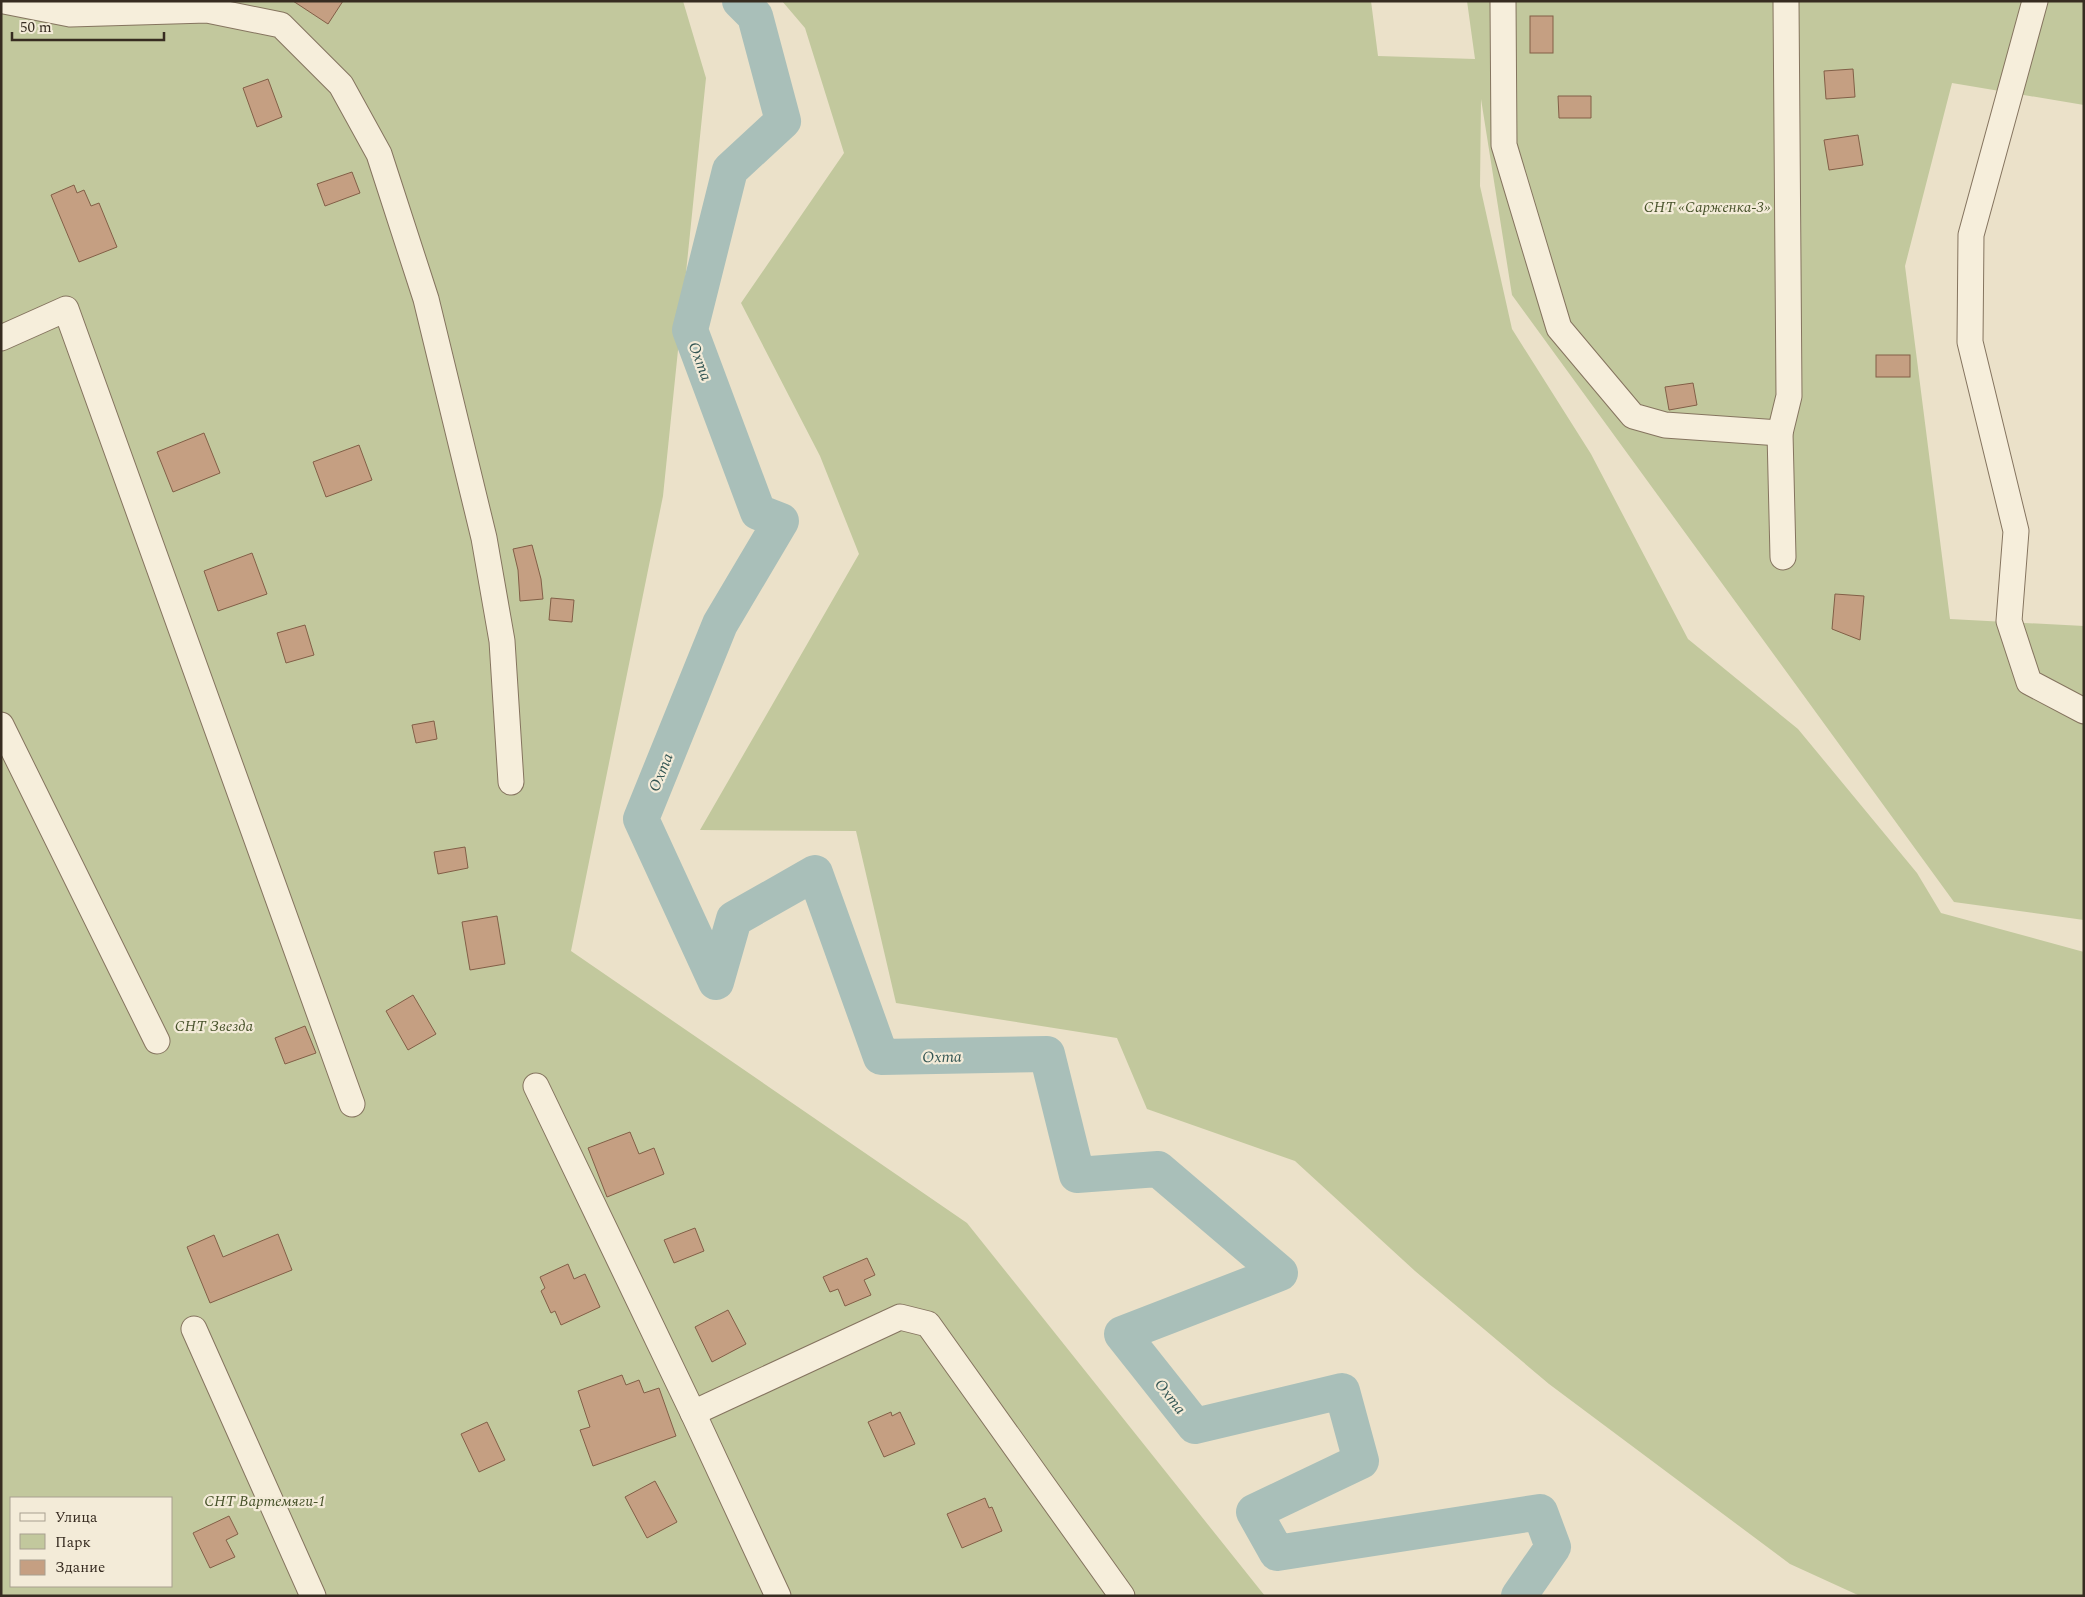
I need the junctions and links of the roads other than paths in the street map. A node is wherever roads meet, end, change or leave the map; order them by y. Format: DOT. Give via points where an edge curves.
graph roads {
  1 [pos="4,1"];
  2 [pos="1503,1"];
  3 [pos="1786,1"];
  4 [pos="2035,1"];
  5 [pos="1,338"];
  6 [pos="1780,432"];
  7 [pos="1783,558"];
  8 [pos="2084,711"];
  9 [pos="1,725"];
  10 [pos="511,782"];
  11 [pos="158,1041"];
  12 [pos="536,1086"];
  13 [pos="352,1104"];
  14 [pos="194,1329"];
  15 [pos="693,1413"];
  16 [pos="314,1596"];
  17 [pos="778,1596"];
  18 [pos="1122,1596"];
  1 -- 10 [label="street" via="70,14 207,10 281,25 341,85 379,154 426,299 484,538 502,641"];
  2 -- 6 [label="street" via="1504,145 1559,328 1633,416 1665,425"];
  3 -- 6 [label="street" via="1789,396"];
  4 -- 8 [label="street" via="1970,235 1970,342 2016,531 2009,621 2029,682"];
  5 -- 13 [label="street" via="66,309"];
  6 -- 7 [label="street"];
  9 -- 11 [label="street"];
  12 -- 15 [label="street"];
  14 -- 16 [label="street"];
  15 -- 17 [label="street"];
  15 -- 18 [label="street" via="900,1317 928,1324"];
}
